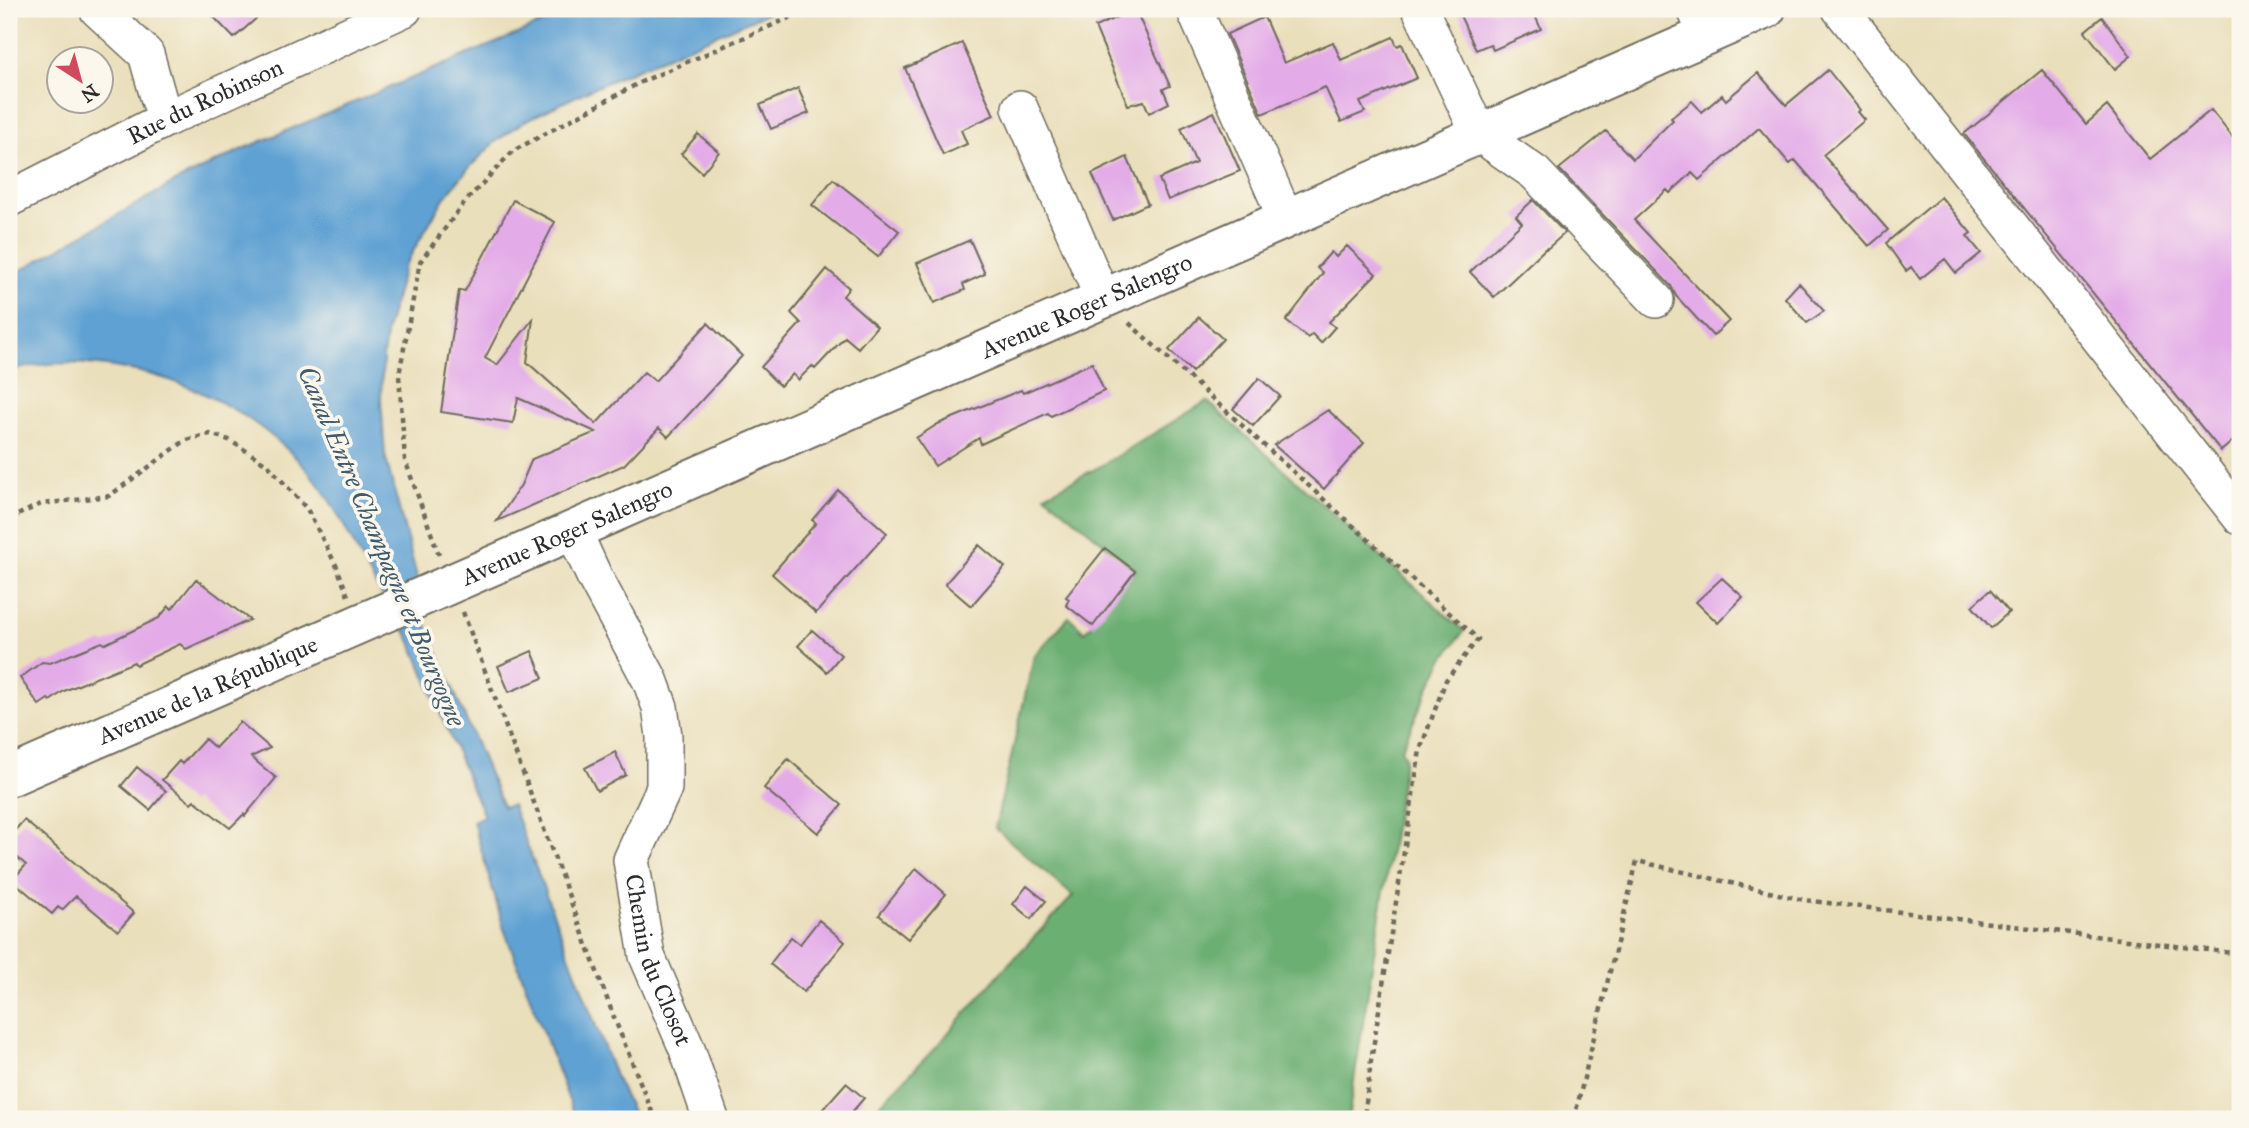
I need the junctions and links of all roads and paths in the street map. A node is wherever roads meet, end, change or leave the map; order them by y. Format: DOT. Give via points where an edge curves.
graph roads {
  1 [pos="97,9"];
  2 [pos="404,9"];
  3 [pos="810,9"];
  4 [pos="1194,9"];
  5 [pos="1420,9"];
  6 [pos="1766,9"];
  7 [pos="1840,9"];
  8 [pos="1701,22"];
  9 [pos="1020,108"];
  10 [pos="168,118"];
  11 [pos="1479,134"];
  12 [pos="9,199"];
  13 [pos="1286,219"];
  14 [pos="1103,299"];
  15 [pos="1656,300"];
  16 [pos="2240,517"];
  17 [pos="9,519"];
  18 [pos="573,530"];
  19 [pos="446,585"];
  20 [pos="406,603"];
  21 [pos="363,622"];
  22 [pos="9,777"];
  23 [pos="2240,954"];
  24 [pos="655,1119"];
  25 [pos="711,1119"];
  26 [pos="1364,1119"];
  27 [pos="1574,1119"];
  1 -- 10 [label="street" via="146,54"];
  2 -- 10 [label="street, Rue du Robinson"];
  3 -- 19 [label="path" via="641,82 513,151 464,203 419,262 399,375 405,460"];
  4 -- 13 [label="street"];
  5 -- 11 [label="street"];
  6 -- 8 [label="main road, Avenue Roger Salengro"];
  7 -- 16 [label="street"];
  8 -- 11 [label="main road, Avenue Roger Salengro"];
  9 -- 14 [label="street"];
  10 -- 12 [label="street, Rue du Robinson"];
  11 -- 13 [label="main road, Avenue Roger Salengro"];
  11 -- 15 [label="street" via="1535,173"];
  13 -- 14 [label="main road, Avenue Roger Salengro"];
  14 -- 18 [label="main road, Avenue Roger Salengro"];
  14 -- 26 [label="path" via="1478,639 1446,680 1420,750"];
  17 -- 21 [label="path" via="41,505 109,496 186,440 211,434 267,464 307,509"];
  18 -- 19 [label="main road, Avenue Roger Salengro"];
  18 -- 25 [label="street, Chemin du Closot" via="660,707 664,788 631,860 647,956"];
  19 -- 20 [label="main road, Avenue Roger Salengro"];
  19 -- 24 [label="path" via="473,635"];
  20 -- 21 [label="main road, Avenue de la République"];
  21 -- 22 [label="main road, Avenue de la République"];
  23 -- 27 [label="path" via="1804,900 1637,860"];
}
